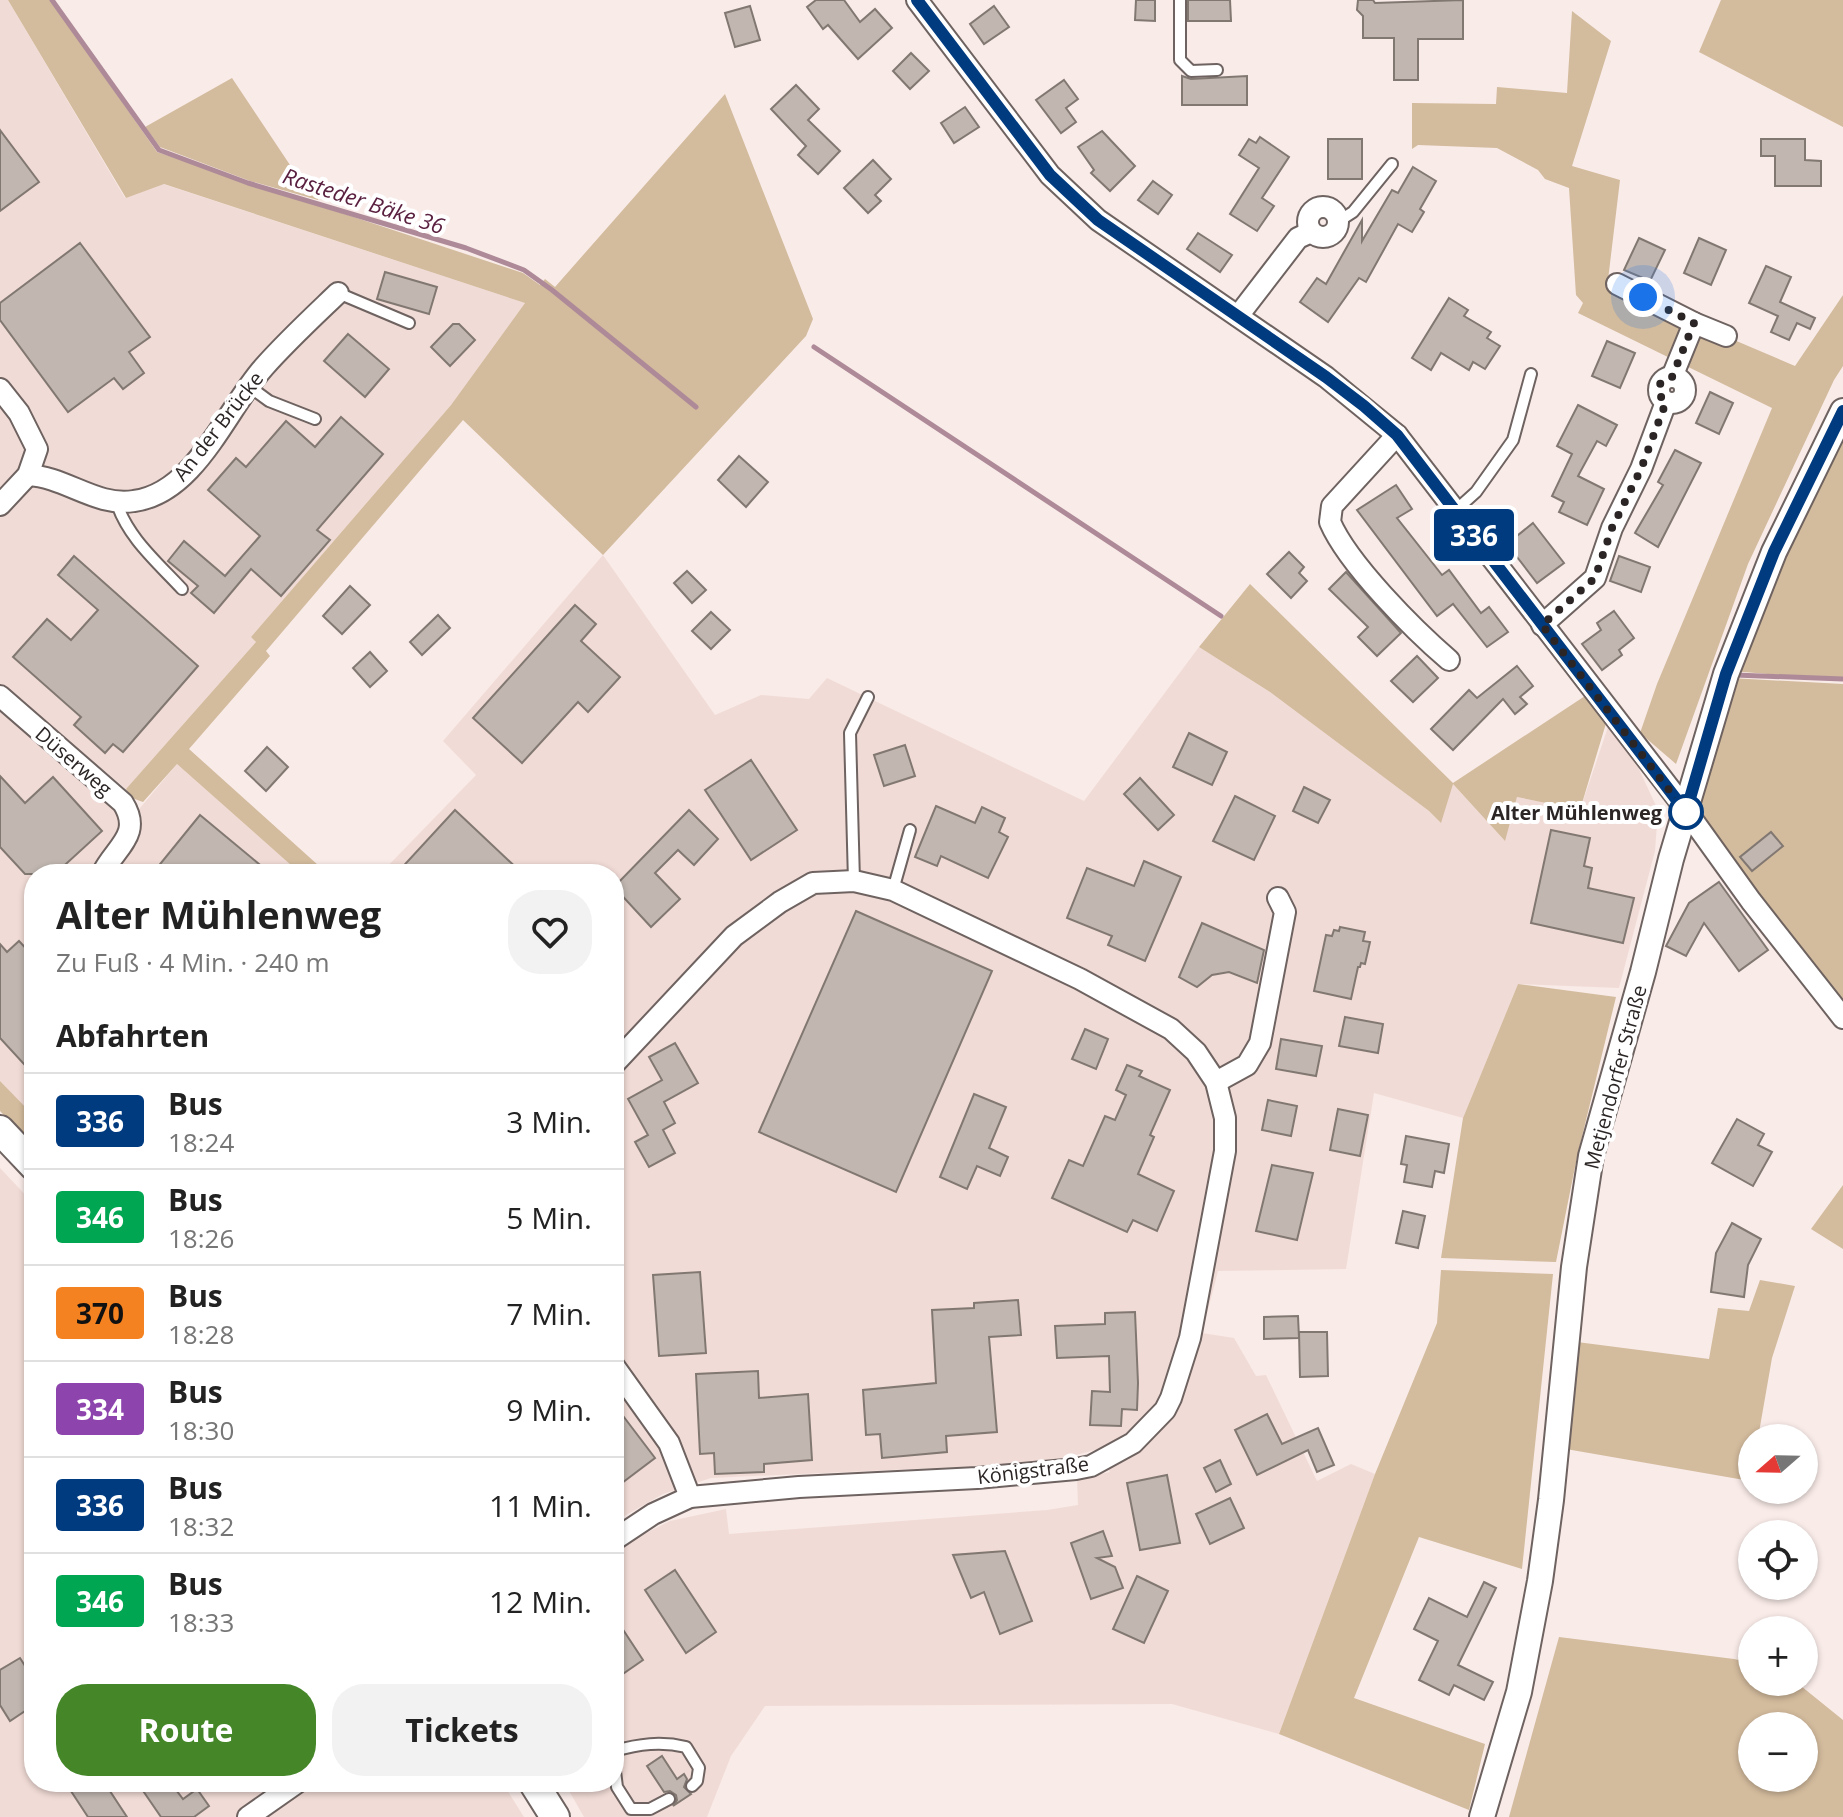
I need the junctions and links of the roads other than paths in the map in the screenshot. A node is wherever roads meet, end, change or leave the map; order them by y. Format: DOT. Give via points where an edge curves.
graph roads {
  1 [pos="917,0"];
  2 [pos="1180,0"];
  3 [pos="1217,70"];
  4 [pos="1392,164"];
  5 [pos="1339,221"];
  6 [pos="1617,284"];
  7 [pos="338,293"];
  8 [pos="1238,316"];
  9 [pos="409,323"];
  10 [pos="1694,323"];
  11 [pos="1726,336"];
  12 [pos="1531,374"];
  13 [pos="250,387"];
  14 [pos="0,389"];
  15 [pos="1843,411"];
  16 [pos="315,419"];
  17 [pos="1397,435"];
  18 [pos="28,475"];
  19 [pos="116,501"];
  20 [pos="0,505"];
  21 [pos="1456,510"];
  22 [pos="182,589"];
  23 [pos="1542,625"];
  24 [pos="1449,660"];
  25 [pos="0,696"];
  26 [pos="868,697"];
  27 [pos="1686,812"];
  28 [pos="910,830"];
  29 [pos="109,864"];
  30 [pos="854,881"];
  31 [pos="893,890"];
  32 [pos="1278,898"];
  33 [pos="1843,1018"];
  34 [pos="624,1053"];
  35 [pos="1216,1082"];
  36 [pos="0,1130"];
  37 [pos="24,1155"];
  38 [pos="624,1380"];
  39 [pos="690,1497"];
  40 [pos="624,1533"];
  41 [pos="624,1749"];
  42 [pos="692,1786"];
  43 [pos="284,1792"];
  44 [pos="539,1792"];
  45 [pos="620,1792"];
  46 [pos="669,1799"];
  47 [pos="248,1817"];
  48 [pos="555,1817"];
  49 [pos="1482,1817"];
  1 -- 8 [label="street" via="1050,175 1098,220"];
  2 -- 3 [label="lane" via="1180,60 1191,71"];
  4 -- 5 [label="lane" via="1353,212"];
  5 -- 8 [label="street" via="1333,211 1318,208 1308,218 1311,232 1298,238"];
  6 -- 10 [label="street"];
  7 -- 9 [label="lane"];
  7 -- 13 [label="street, An der Brücke"];
  8 -- 17 [label="street"];
  10 -- 11 [label="street"];
  10 -- 23 [label="street" via="1672,377 1684,386 1684,396 1666,402 1595,578"];
  12 -- 21 [label="lane" via="1513,440 1476,492"];
  13 -- 16 [label="lane" via="269,401"];
  13 -- 19 [label="street, An der Brücke" via="174,483 136,501"];
  14 -- 18 [label="street" via="37,449"];
  15 -- 27 [label="street, Metjendorfer Straße" via="1774,552 1726,674"];
  17 -- 21 [label="street"];
  17 -- 24 [label="street" via="1332,506 1330,522 1356,562 1421,637"];
  18 -- 19 [label="street, An der Brücke" via="48,476"];
  18 -- 20 [label="street"];
  19 -- 22 [label="lane" via="130,532"];
  21 -- 23 [label="street"];
  23 -- 27 [label="street"];
  25 -- 29 [label="street, Düserweg" via="123,803 130,832"];
  26 -- 30 [label="lane" via="850,733"];
  27 -- 33 [label="street"];
  27 -- 49 [label="street, Metjendorfer Straße" via="1591,1156 1540,1581 1519,1692"];
  28 -- 31 [label="lane"];
  30 -- 31 [label="street, Königstraße"];
  30 -- 34 [label="street, Königstraße" via="813,883 734,936"];
  31 -- 35 [label="street, Königstraße" via="1080,979 1171,1029 1196,1052"];
  32 -- 35 [label="street" via="1285,912 1260,1043 1247,1065"];
  35 -- 39 [label="street, Königstraße" via="1225,1118 1225,1151 1190,1338 1165,1410 1133,1443 1076,1469"];
  36 -- 37 [label="main road"];
  38 -- 39 [label="street" via="669,1443"];
  39 -- 40 [label="street, Königstraße"];
  41 -- 42 [label="lane" via="654,1743 686,1747 699,1768"];
  43 -- 47 [label="street"];
  44 -- 48 [label="main road"];
  45 -- 46 [label="lane" via="631,1809 650,1809"];
}
